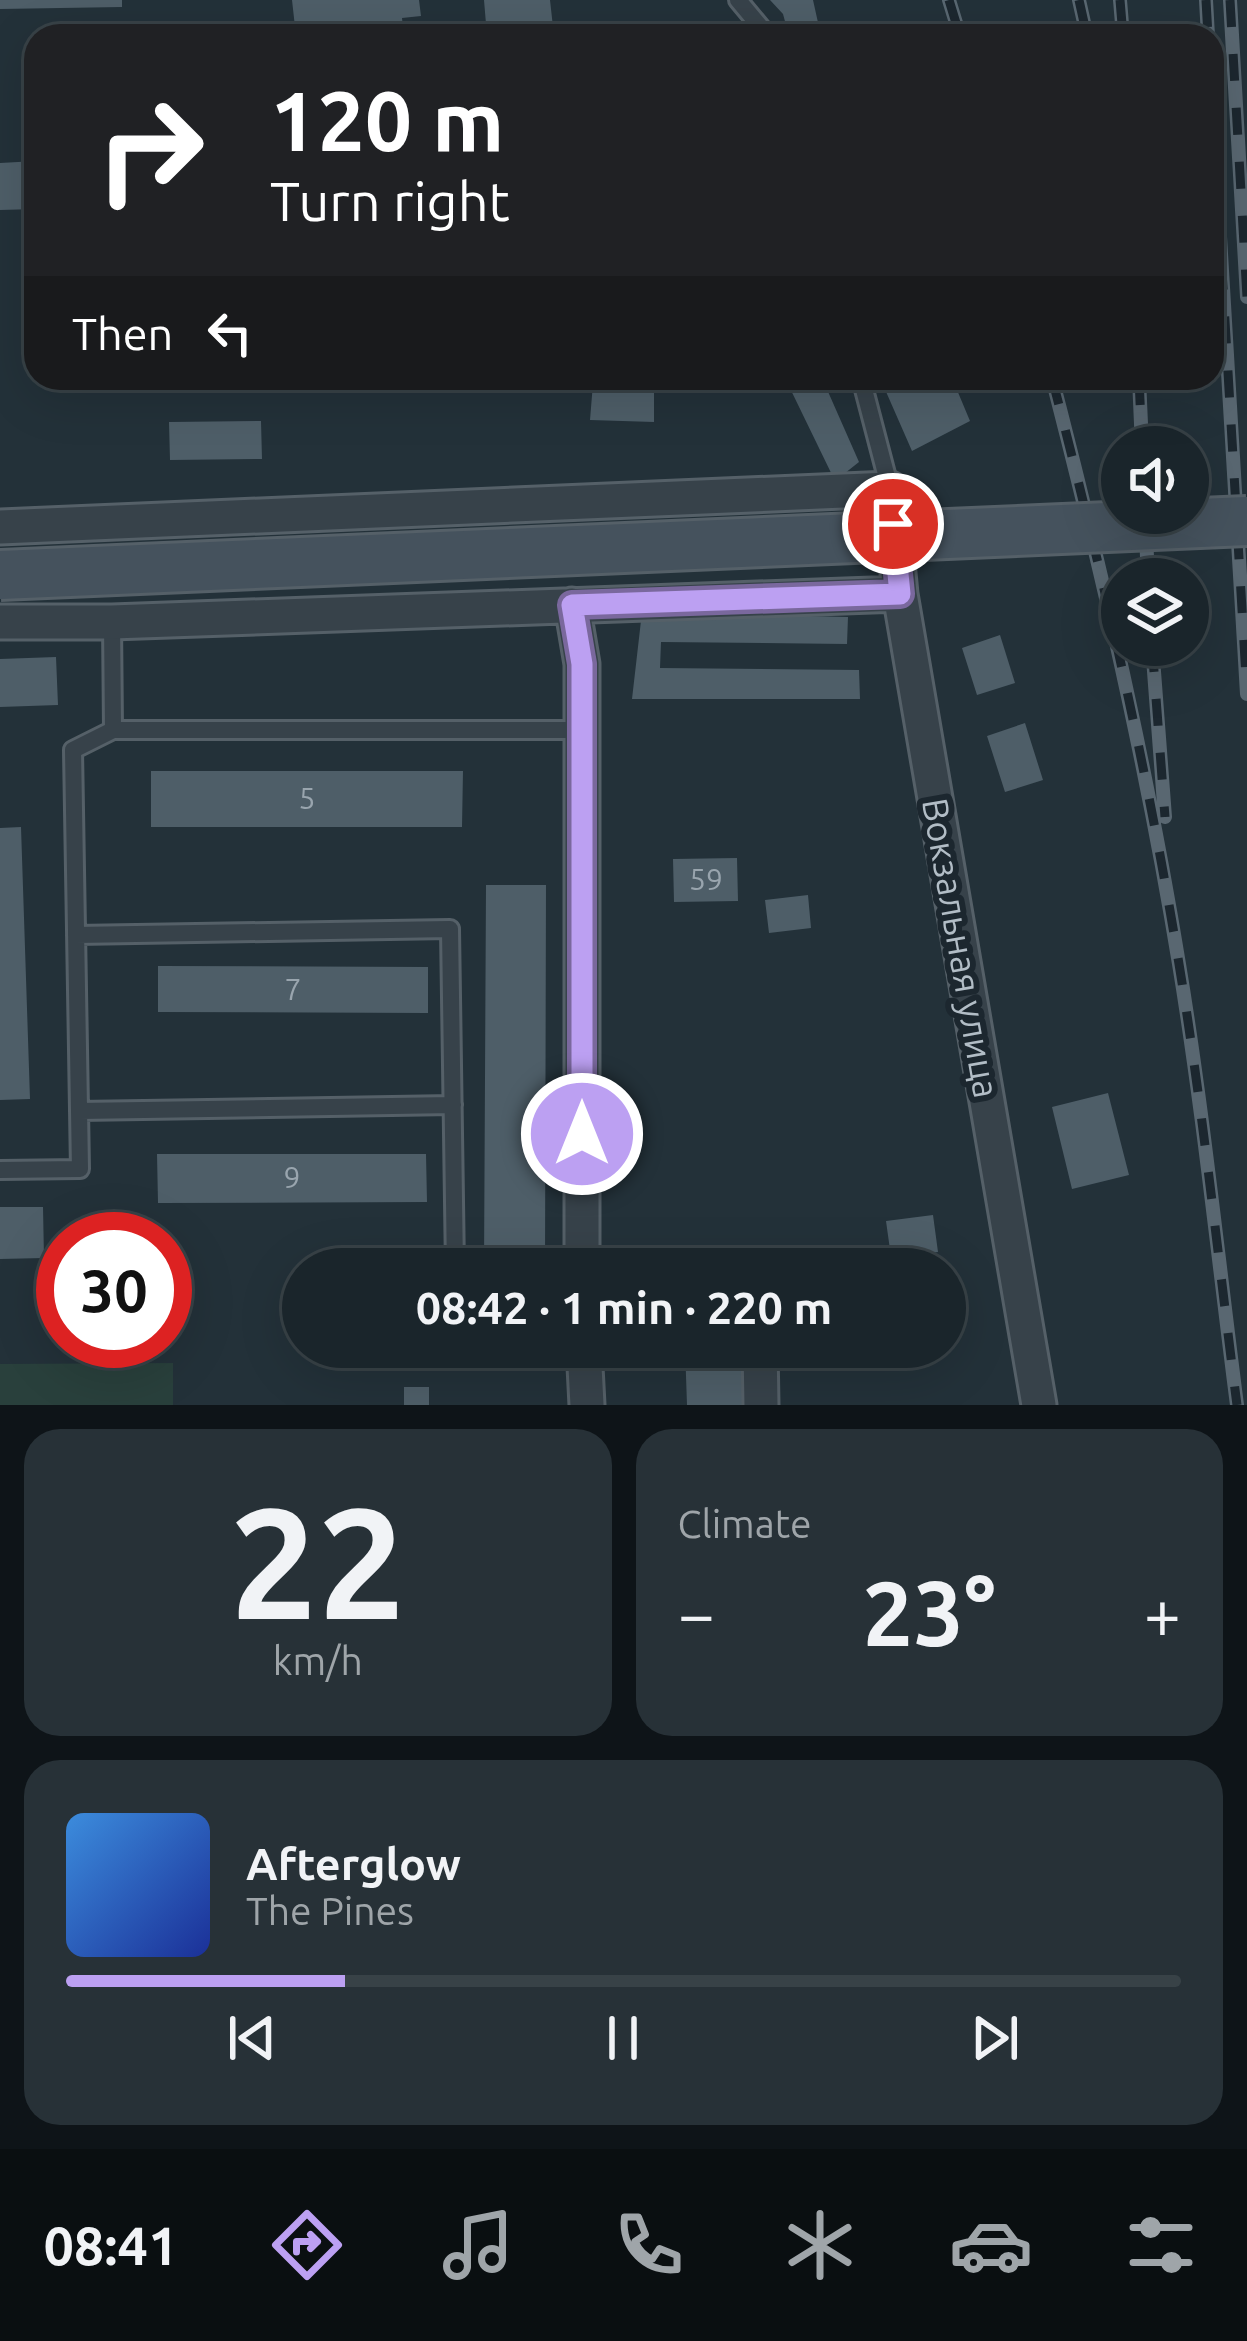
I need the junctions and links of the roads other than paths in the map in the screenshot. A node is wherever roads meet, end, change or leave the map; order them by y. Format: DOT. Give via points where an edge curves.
graph roads {
  1 [pos="738,0"];
  2 [pos="758,24"];
  3 [pos="864,390"];
  4 [pos="890,489"];
  5 [pos="1247,521"];
  6 [pos="0,527"];
  7 [pos="0,575"];
  8 [pos="900,594"];
  9 [pos="572,605"];
  10 [pos="0,622"];
  11 [pos="112,622"];
  12 [pos="113,730"];
  13 [pos="582,730"];
  14 [pos="76,935"];
  15 [pos="453,1105"];
  16 [pos="79,1111"];
  17 [pos="0,1170"];
  18 [pos="455,1248"];
  19 [pos="582,1248"];
  20 [pos="585,1368"];
  21 [pos="760,1368"];
  22 [pos="586,1405"];
  23 [pos="761,1405"];
  24 [pos="1039,1405"];
  1 -- 2 [label="lane"];
  3 -- 4 [label="lane"];
  4 -- 6 [label="street"];
  4 -- 8 [label="street, Вокзальная улица"];
  5 -- 7 [label="main road, bridge"];
  8 -- 9 [label="street"];
  8 -- 24 [label="street, Вокзальная улица"];
  9 -- 11 [label="street"];
  9 -- 13 [label="street"];
  10 -- 11 [label="street"];
  11 -- 12 [label="lane"];
  12 -- 13 [label="lane"];
  12 -- 14 [label="lane" via="73,750"];
  13 -- 19 [label="street"];
  14 -- 15 [label="lane" via="450,929"];
  14 -- 16 [label="lane"];
  15 -- 16 [label="lane"];
  15 -- 18 [label="lane"];
  16 -- 17 [label="lane" via="80,1169"];
  20 -- 22 [label="street"];
  21 -- 23 [label="street"];
}
